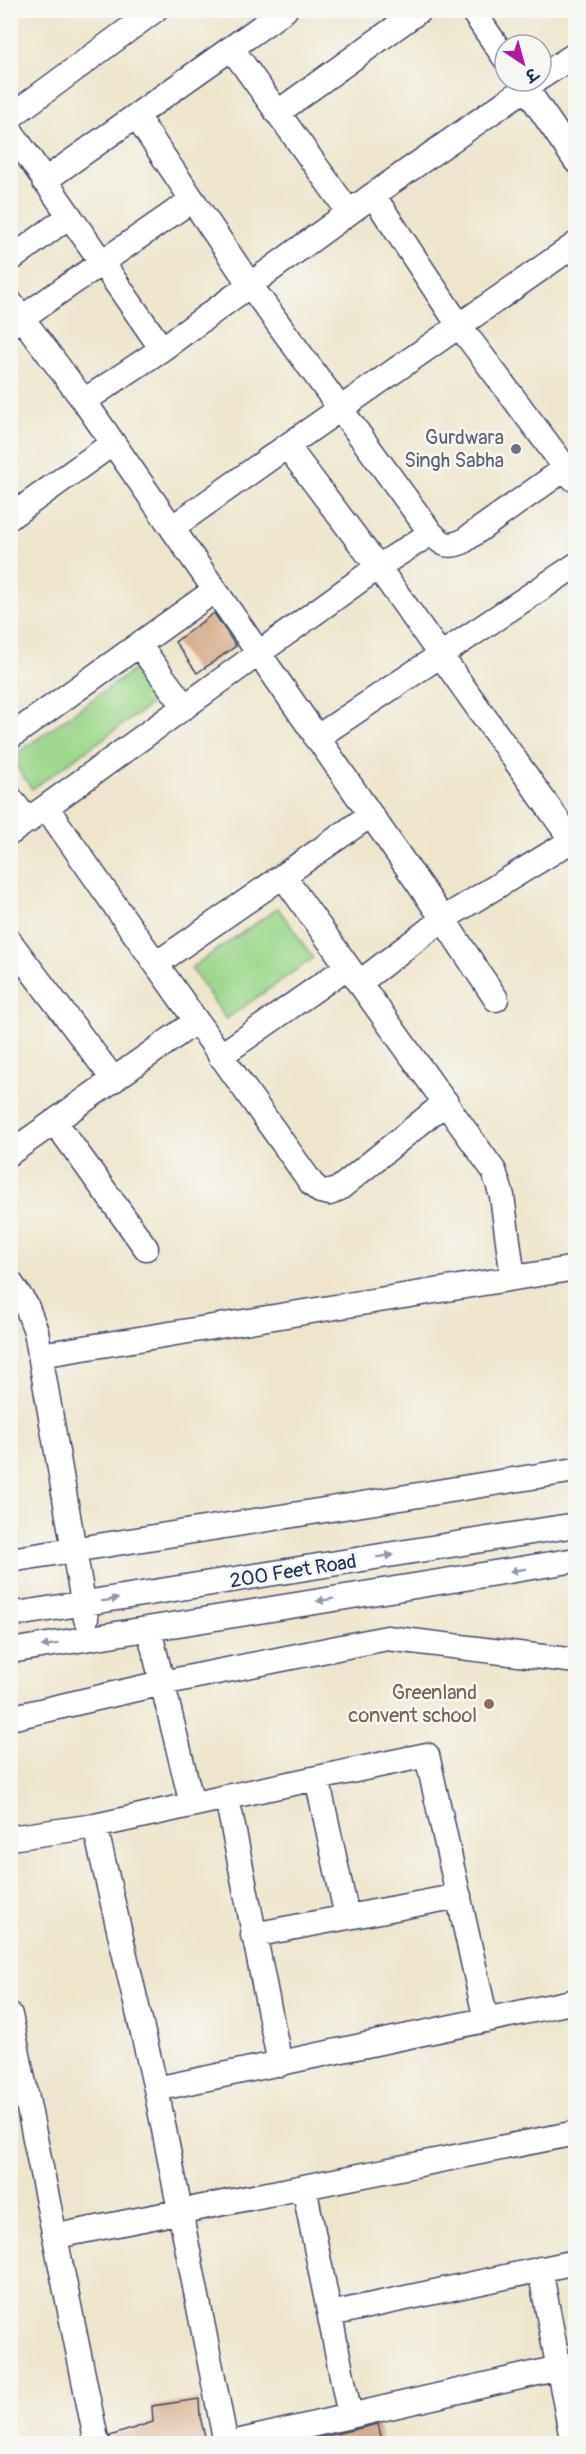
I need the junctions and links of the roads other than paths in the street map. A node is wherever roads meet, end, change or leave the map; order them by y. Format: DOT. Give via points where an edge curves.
graph roads {
  1 [pos="155,10"];
  2 [pos="285,10"];
  3 [pos="420,10"];
  4 [pos="472,10"];
  5 [pos="493,41"];
  6 [pos="232,49"];
  7 [pos="576,54"];
  8 [pos="553,68"];
  9 [pos="516,93"];
  10 [pos="537,93"];
  11 [pos="278,113"];
  12 [pos="136,116"];
  13 [pos="10,117"];
  14 [pos="10,130"];
  15 [pos="576,160"];
  16 [pos="44,181"];
  17 [pos="373,195"];
  18 [pos="192,200"];
  19 [pos="349,212"];
  20 [pos="69,216"];
  21 [pos="576,244"];
  22 [pos="10,260"];
  23 [pos="102,263"];
  24 [pos="250,285"];
  25 [pos="14,315"];
  26 [pos="458,324"];
  27 [pos="162,349"];
  28 [pos="84,401"];
  29 [pos="340,408"];
  30 [pos="113,443"];
  31 [pos="287,446"];
  32 [pos="572,473"];
  33 [pos="10,517"];
  34 [pos="173,527"];
  35 [pos="431,532"];
  36 [pos="576,565"];
  37 [pos="378,567"];
  38 [pos="215,590"];
  39 [pos="139,645"];
  40 [pos="259,654"];
  41 [pos="440,655"];
  42 [pos="185,707"];
  43 [pos="10,737"];
  44 [pos="316,738"];
  45 [pos="10,798"];
  46 [pos="369,816"];
  47 [pos="28,821"];
  48 [pos="574,842"];
  49 [pos="282,876"];
  50 [pos="443,919"];
  51 [pos="10,942"];
  52 [pos="156,964"];
  53 [pos="353,975"];
  54 [pos="496,999"];
  55 [pos="195,1022"];
  56 [pos="220,1056"];
  57 [pos="114,1080"];
  58 [pos="446,1102"];
  59 [pos="55,1122"];
  60 [pos="10,1153"];
  61 [pos="146,1248"];
  62 [pos="576,1268"];
  63 [pos="513,1278"];
  64 [pos="10,1282"];
  65 [pos="40,1355"];
  66 [pos="576,1470"];
  67 [pos="576,1525"];
  68 [pos="73,1550"];
  69 [pos="10,1560"];
  70 [pos="576,1560"];
  71 [pos="83,1605"];
  72 [pos="10,1616"];
  73 [pos="149,1629"];
  74 [pos="90,1638"];
  75 [pos="10,1651"];
  76 [pos="576,1661"];
  77 [pos="162,1683"];
  78 [pos="10,1718"];
  79 [pos="317,1778"];
  80 [pos="227,1797"];
  81 [pos="192,1804"];
  82 [pos="95,1826"];
  83 [pos="10,1838"];
  84 [pos="459,1896"];
  85 [pos="347,1917"];
  86 [pos="253,1935"];
  87 [pos="576,2001"];
  88 [pos="10,2015"];
  89 [pos="486,2020"];
  90 [pos="280,2064"];
  91 [pos="156,2088"];
  92 [pos="576,2133"];
  93 [pos="304,2187"];
  94 [pos="180,2211"];
  95 [pos="57,2236"];
  96 [pos="576,2262"];
  97 [pos="540,2269"];
  98 [pos="330,2314"];
  99 [pos="559,2368"];
  100 [pos="350,2416"];
  101 [pos="97,2444"];
  102 [pos="227,2444"];
  103 [pos="573,2444"];
  1 -- 13 [label="street"];
  2 -- 6 [label="street"];
  3 -- 11 [label="street"];
  4 -- 5 [label="street"];
  6 -- 11 [label="street"];
  6 -- 12 [label="street"];
  7 -- 8 [label="street"];
  9 -- 17 [label="street"];
  10 -- 15 [label="street"];
  11 -- 19 [label="street"];
  12 -- 16 [label="street"];
  12 -- 18 [label="street"];
  14 -- 16 [label="street"];
  16 -- 20 [label="street"];
  17 -- 19 [label="street"];
  17 -- 26 [label="street"];
  18 -- 23 [label="street"];
  18 -- 24 [label="street"];
  19 -- 24 [label="street"];
  20 -- 22 [label="street"];
  20 -- 23 [label="street"];
  21 -- 26 [label="street"];
  23 -- 25 [label="street"];
  23 -- 27 [label="street"];
  24 -- 27 [label="street"];
  24 -- 29 [label="street"];
  25 -- 28 [label="street"];
  26 -- 29 [label="street"];
  26 -- 32 [label="street"];
  27 -- 28 [label="street"];
  28 -- 30 [label="street"];
  29 -- 31 [label="street"];
  29 -- 35 [label="street"];
  30 -- 33 [label="street"];
  30 -- 34 [label="street"];
  31 -- 34 [label="street"];
  31 -- 37 [label="street"];
  32 -- 35 [label="street" via="462,542 443,545"];
  34 -- 38 [label="street"];
  35 -- 37 [label="street"];
  36 -- 41 [label="street"];
  37 -- 40 [label="street"];
  37 -- 41 [label="street"];
  38 -- 39 [label="street"];
  38 -- 40 [label="street"];
  39 -- 42 [label="street"];
  39 -- 43 [label="street"];
  40 -- 42 [label="street"];
  40 -- 44 [label="street"];
  41 -- 44 [label="street"];
  41 -- 48 [label="street"];
  42 -- 47 [label="street"];
  44 -- 46 [label="street"];
  45 -- 47 [label="street"];
  46 -- 49 [label="street"];
  46 -- 50 [label="street"];
  47 -- 52 [label="street"];
  48 -- 50 [label="street"];
  49 -- 52 [label="street"];
  49 -- 53 [label="street"];
  50 -- 53 [label="street"];
  50 -- 54 [label="street"];
  51 -- 57 [label="street"];
  52 -- 55 [label="street"];
  53 -- 56 [label="street"];
  53 -- 58 [label="street"];
  55 -- 56 [label="street"];
  55 -- 57 [label="street"];
  56 -- 58 [label="street" via="320,1191 330,1193"];
  57 -- 59 [label="street"];
  58 -- 63 [label="street" via="499,1182"];
  59 -- 60 [label="street"];
  59 -- 61 [label="street"];
  62 -- 63 [label="street"];
  63 -- 65 [label="street"];
  64 -- 65 [label="street" via="33,1320"];
  65 -- 68 [label="street"];
  66 -- 68 [label="street"];
  71 -- 67 [label="street, 200 Feet Road, one-way"];
  68 -- 69 [label="street"];
  68 -- 71 [label="street"];
  70 -- 73 [label="street, one-way"];
  71 -- 72 [label="street, 200 Feet Road"];
  71 -- 74 [label="street"];
  73 -- 74 [label="street"];
  73 -- 77 [label="street"];
  74 -- 75 [label="street, one-way"];
  76 -- 77 [label="street" via="387,1638"];
  77 -- 78 [label="street"];
  77 -- 81 [label="street"];
  79 -- 80 [label="street"];
  79 -- 84 [label="street" via="427,1755"];
  79 -- 85 [label="street"];
  80 -- 81 [label="street"];
  80 -- 86 [label="street"];
  81 -- 82 [label="street"];
  82 -- 83 [label="street"];
  82 -- 91 [label="street"];
  84 -- 85 [label="street"];
  84 -- 89 [label="street"];
  85 -- 86 [label="street"];
  86 -- 90 [label="street"];
  87 -- 89 [label="street"];
  88 -- 95 [label="street"];
  89 -- 90 [label="street"];
  90 -- 91 [label="street"];
  91 -- 94 [label="street"];
  92 -- 93 [label="street"];
  93 -- 94 [label="street"];
  93 -- 98 [label="street"];
  94 -- 95 [label="street"];
  94 -- 102 [label="street"];
  95 -- 101 [label="street"];
  96 -- 97 [label="street"];
  97 -- 98 [label="street"];
  97 -- 99 [label="street"];
  98 -- 100 [label="street"];
  99 -- 100 [label="street"];
  99 -- 103 [label="street"];
  100 -- 102 [label="street"];
}
